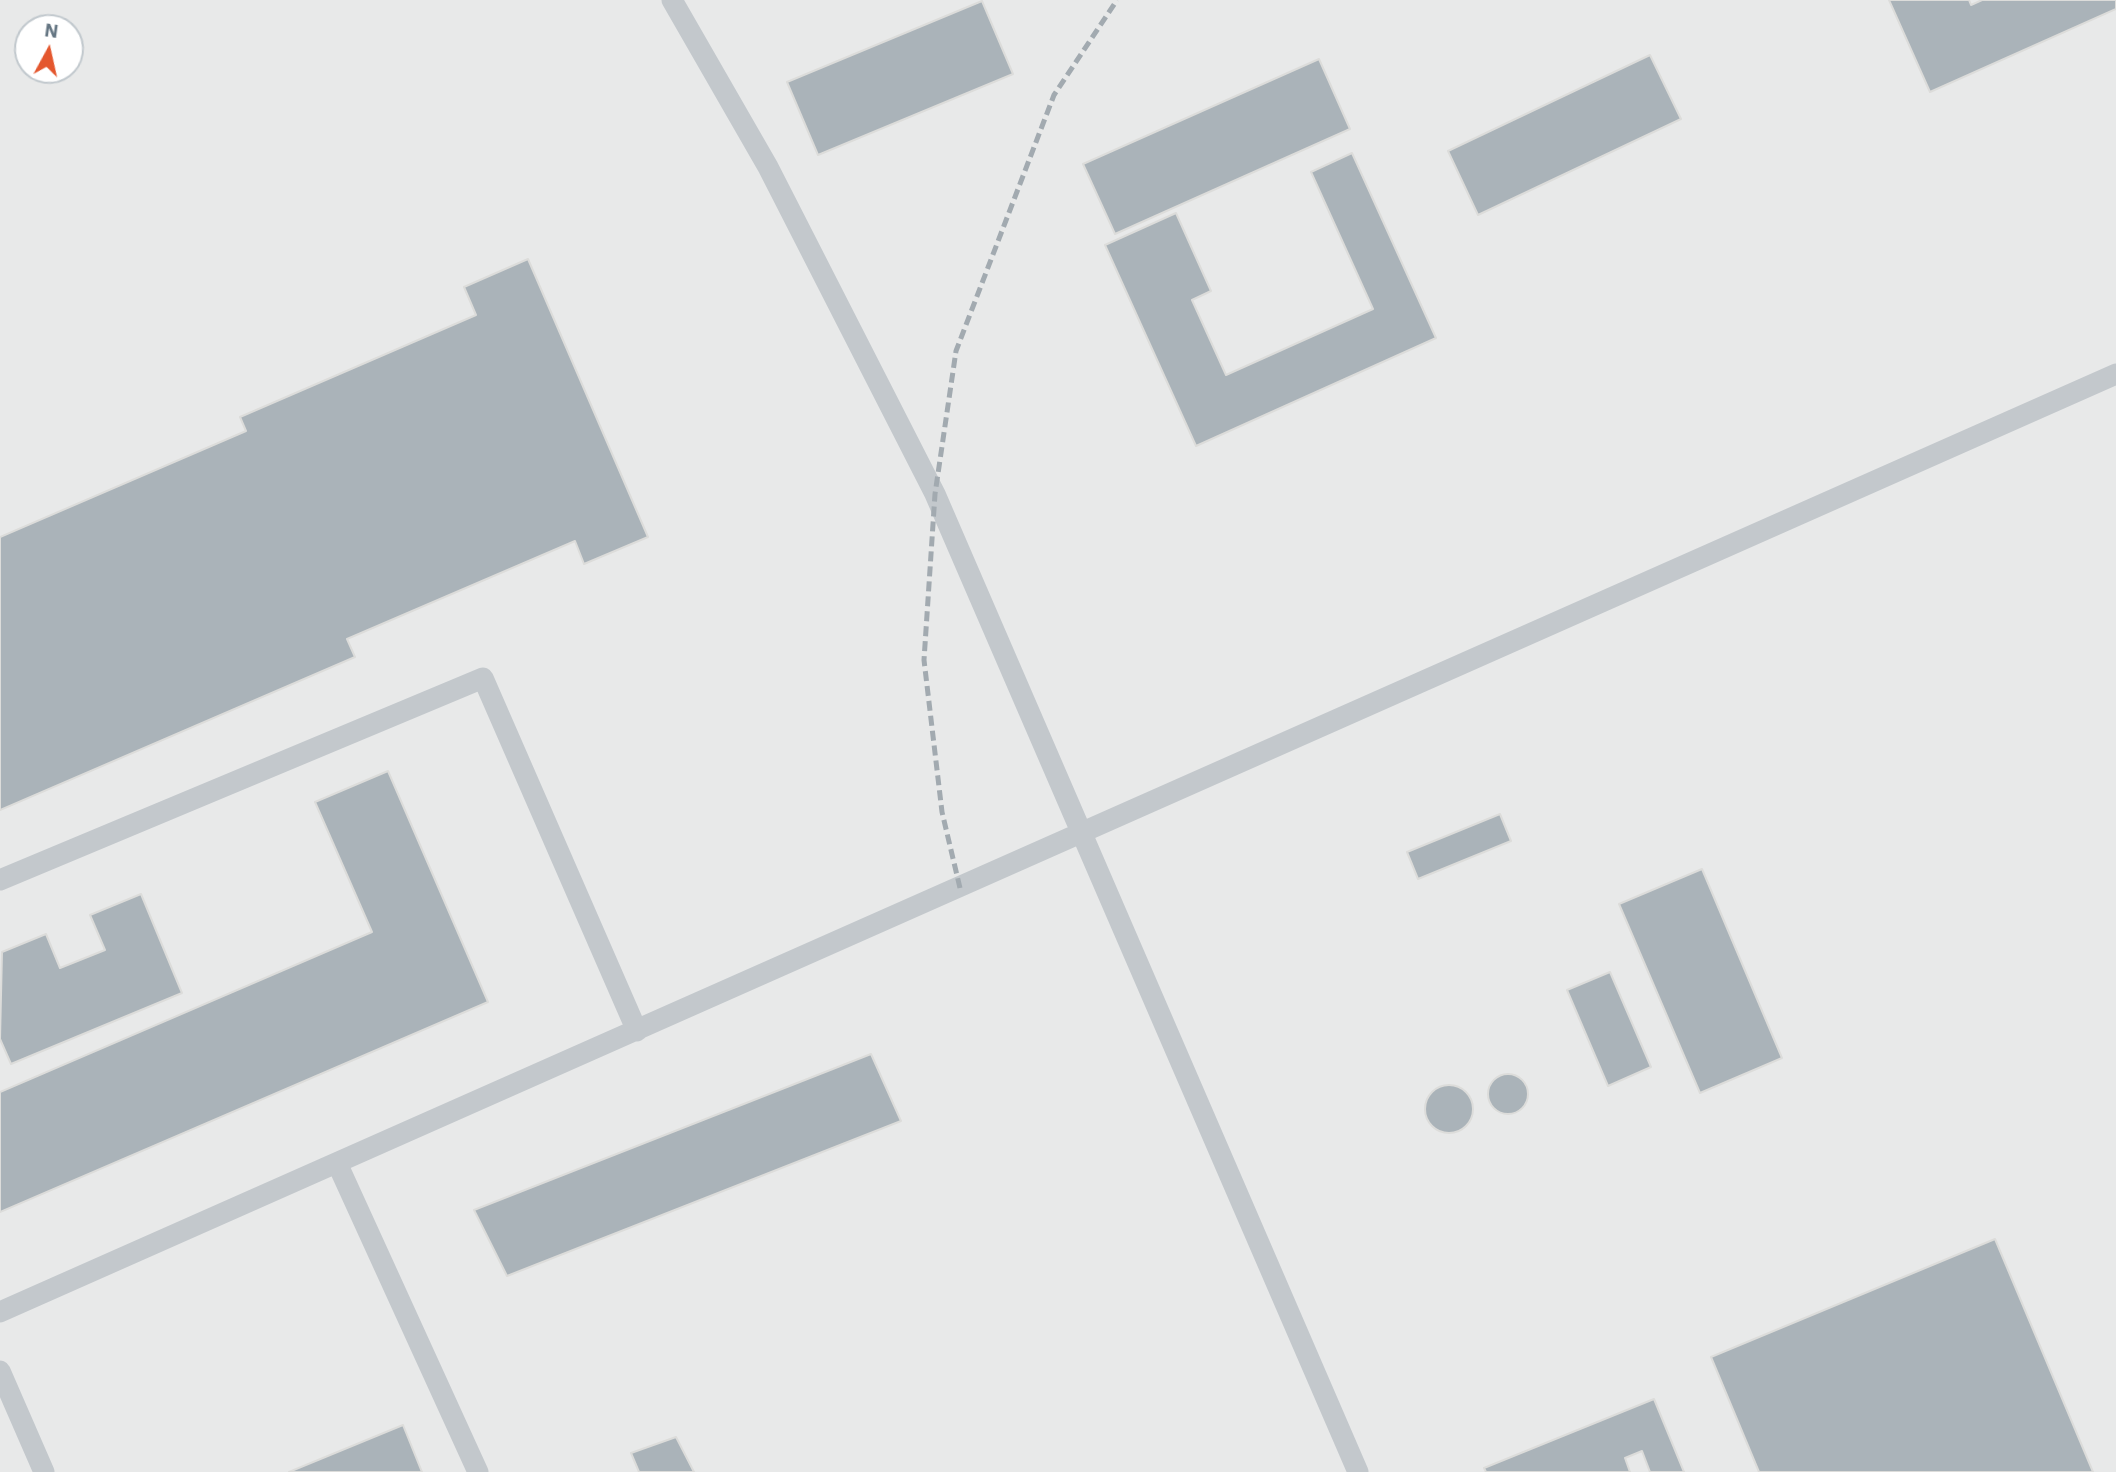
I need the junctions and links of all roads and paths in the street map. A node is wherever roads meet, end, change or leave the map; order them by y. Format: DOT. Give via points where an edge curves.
graph roads {
  1 [pos="672,0"];
  2 [pos="2116,374"];
  3 [pos="1082,834"];
  4 [pos="0,880"];
  5 [pos="637,1031"];
  6 [pos="337,1163"];
  7 [pos="0,1312"];
  8 [pos="0,1371"];
  9 [pos="44,1472"];
  10 [pos="478,1472"];
  11 [pos="1358,1472"];
  1 -- 3 [label="lane" via="768,167 935,494"];
  2 -- 3 [label="lane"];
  3 -- 5 [label="lane"];
  3 -- 11 [label="lane"];
  4 -- 5 [label="lane" via="483,678"];
  5 -- 6 [label="lane"];
  6 -- 7 [label="lane"];
  6 -- 10 [label="lane"];
  8 -- 9 [label="lane"];
}
